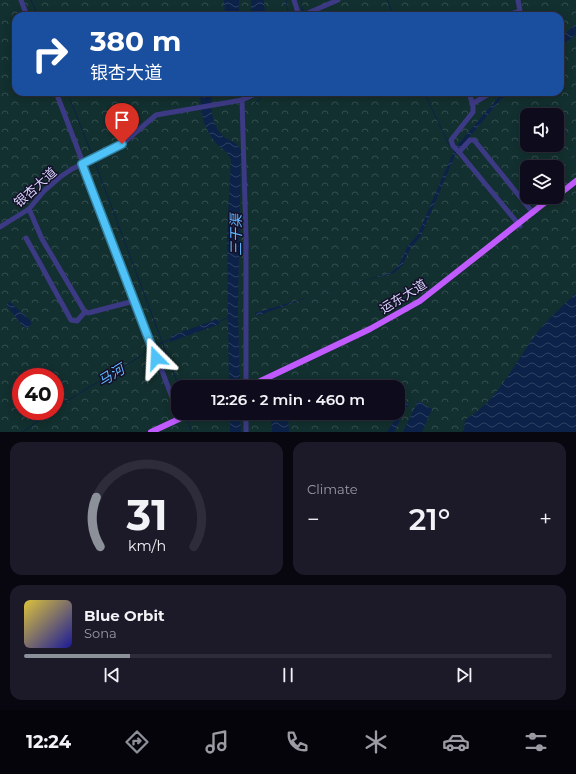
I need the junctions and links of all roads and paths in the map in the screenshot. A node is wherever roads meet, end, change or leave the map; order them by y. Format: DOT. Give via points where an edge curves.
graph roads {
  1 [pos="20,0"];
  2 [pos="294,0"];
  3 [pos="338,0"];
  4 [pos="518,0"];
  5 [pos="25,12"];
  6 [pos="298,12"];
  7 [pos="310,12"];
  8 [pos="515,12"];
  9 [pos="57,96"];
  10 [pos="250,96"];
  11 [pos="470,96"];
  12 [pos="485,96"];
  13 [pos="242,100"];
  14 [pos="472,104"];
  15 [pos="459,152"];
  16 [pos="82,164"];
  17 [pos="576,180"];
  18 [pos="564,188"];
  19 [pos="564,191"];
  20 [pos="544,204"];
  21 [pos="548,204"];
  22 [pos="29,209"];
  23 [pos="533,213"];
  24 [pos="520,225"];
  25 [pos="0,227"];
  26 [pos="26,238"];
  27 [pos="134,301"];
  28 [pos="85,312"];
  29 [pos="247,380"];
  30 [pos="262,380"];
  31 [pos="267,380"];
  32 [pos="171,395"];
  33 [pos="171,420"];
  34 [pos="246,420"];
  35 [pos="151,432"];
  36 [pos="246,432"];
  1 -- 5 [label="street"];
  2 -- 6 [label="street"];
  3 -- 7 [label="street"];
  4 -- 8 [label="street" via="520,10"];
  9 -- 16 [label="street"];
  10 -- 13 [label="street, 银杏大道"];
  11 -- 14 [label="street"];
  12 -- 14 [label="street"];
  13 -- 16 [label="street, 银杏大道" via="156,115 132,138"];
  13 -- 29 [label="street"];
  14 -- 15 [label="street" via="473,112 451,140"];
  15 -- 23 [label="street" via="470,140 474,140"];
  15 -- 24 [label="street"];
  16 -- 22 [label="street, 银杏大道" via="60,177"];
  16 -- 27 [label="street"];
  17 -- 18 [label="main road, 运东大道"];
  17 -- 19 [label="main road, 运东大道"];
  20 -- 23 [label="main road, 运东大道"];
  21 -- 24 [label="main road, 运东大道"];
  22 -- 25 [label="street, 银杏大道"];
  22 -- 28 [label="street" via="42,239"];
  23 -- 24 [label="main road, 运东大道"];
  24 -- 30 [label="main road, 运东大道" via="420,301 370,329"];
  24 -- 31 [label="main road, 运东大道" via="471,267 405,313"];
  26 -- 28 [label="street" via="71,320 77,321"];
  27 -- 28 [label="street"];
  27 -- 32 [label="street"];
  33 -- 35 [label="main road"];
  34 -- 36 [label="street"];
}
